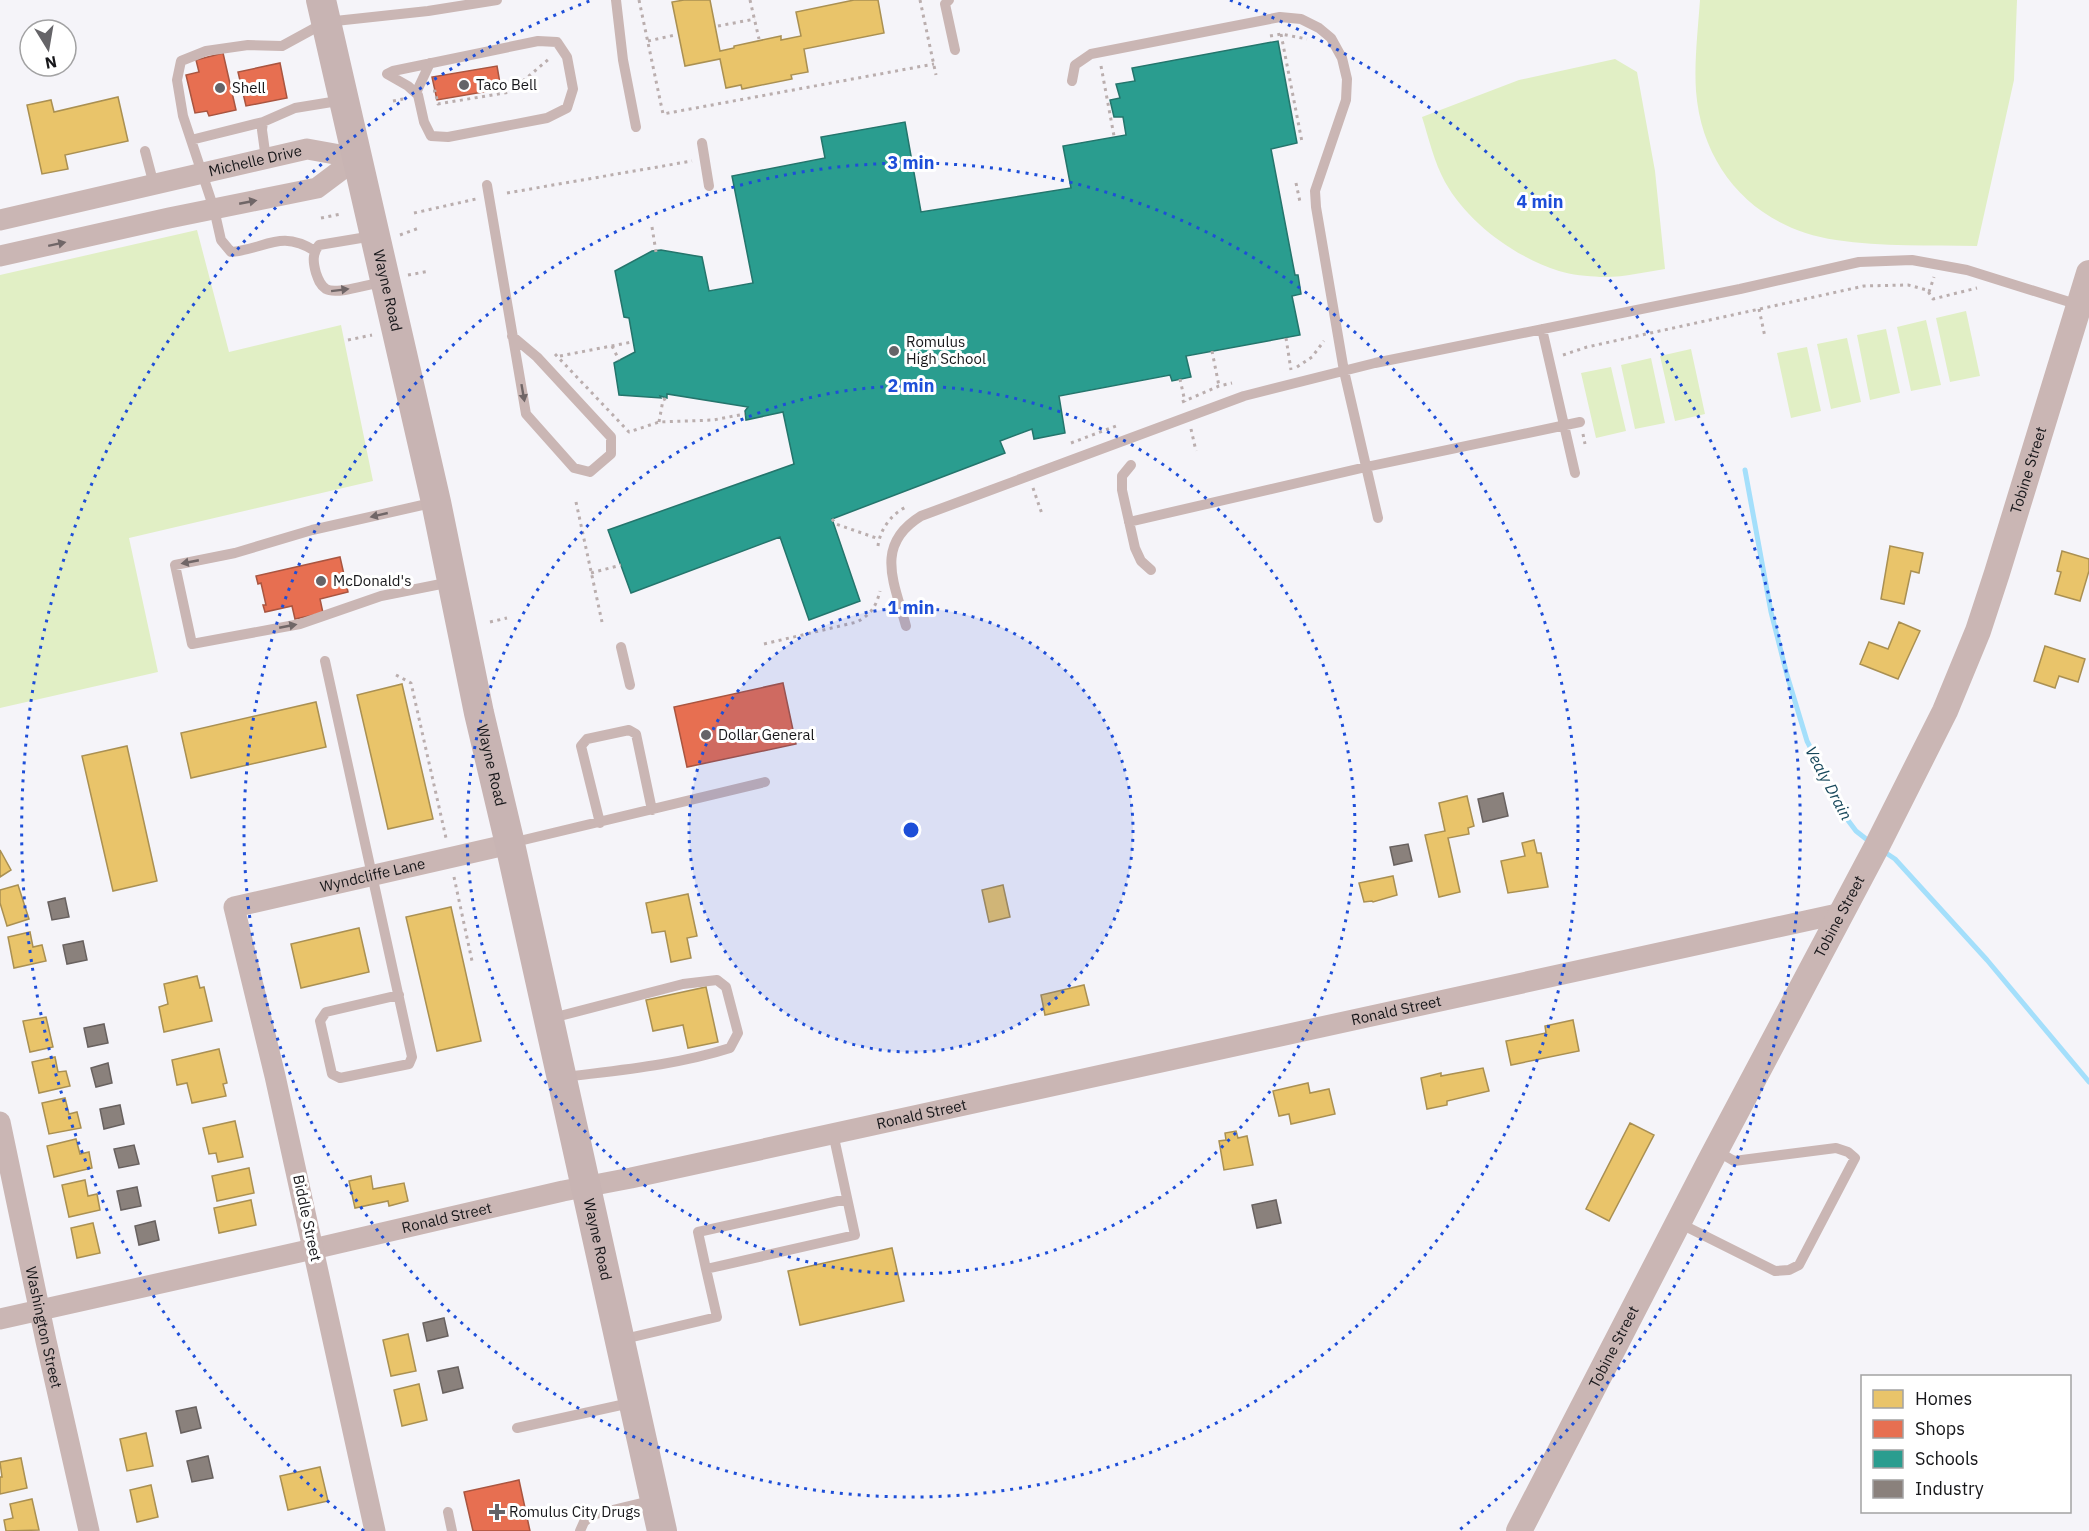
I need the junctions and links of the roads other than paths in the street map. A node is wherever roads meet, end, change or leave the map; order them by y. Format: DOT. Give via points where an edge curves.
graph roads {
  1 [pos="497,0"];
  2 [pos="616,0"];
  3 [pos="949,0"];
  4 [pos="324,11"];
  5 [pos="955,50"];
  6 [pos="429,63"];
  7 [pos="1072,81"];
  8 [pos="421,93"];
  9 [pos="344,100"];
  10 [pos="263,122"];
  11 [pos="636,127"];
  12 [pos="191,140"];
  13 [pos="702,143"];
  14 [pos="145,151"];
  15 [pos="266,159"];
  16 [pos="357,159"];
  17 [pos="202,174"];
  18 [pos="154,185"];
  19 [pos="487,185"];
  20 [pos="710,186"];
  21 [pos="214,209"];
  22 [pos="0,220"];
  23 [pos="387,235"];
  24 [pos="315,251"];
  25 [pos="0,256"];
  26 [pos="2089,273"];
  27 [pos="397,278"];
  28 [pos="2079,305"];
  29 [pos="1542,329"];
  30 [pos="512,336"];
  31 [pos="1344,371"];
  32 [pos="1580,422"];
  33 [pos="1564,424"];
  34 [pos="1131,465"];
  35 [pos="1366,467"];
  36 [pos="1575,473"];
  37 [pos="436,502"];
  38 [pos="1378,518"];
  39 [pos="1129,522"];
  40 [pos="1150,570"];
  41 [pos="453,582"];
  42 [pos="906,626"];
  43 [pos="621,647"];
  44 [pos="325,661"];
  45 [pos="630,685"];
  46 [pos="765,782"];
  47 [pos="652,810"];
  48 [pos="600,823"];
  49 [pos="510,844"];
  50 [pos="373,875"];
  51 [pos="234,907"];
  52 [pos="1842,913"];
  53 [pos="399,995"];
  54 [pos="549,1019"];
  55 [pos="561,1077"];
  56 [pos="0,1122"];
  57 [pos="833,1133"];
  58 [pos="1716,1150"];
  59 [pos="586,1187"];
  60 [pos="847,1199"];
  61 [pos="1678,1223"];
  62 [pos="314,1249"];
  63 [pos="706,1269"];
  64 [pos="40,1310"];
  65 [pos="0,1319"];
  66 [pos="620,1340"];
  67 [pos="634,1402"];
  68 [pos="517,1428"];
  69 [pos="655,1500"];
  70 [pos="448,1512"];
  71 [pos="89,1531"];
  72 [pos="375,1531"];
  73 [pos="452,1531"];
  74 [pos="580,1531"];
  75 [pos="662,1531"];
  76 [pos="1519,1531"];
  1 -- 4 [label="lane" via="428,11"];
  2 -- 11 [label="lane"];
  3 -- 5 [label="lane" via="945,4"];
  4 -- 9 [label="main road, Wayne Road"];
  4 -- 12 [label="lane" via="282,46 248,45 206,51 181,61 177,80"];
  6 -- 8 [label="lane"];
  6 -- 8 [label="lane" via="387,74"];
  6 -- 8 [label="lane" via="538,41 557,42 567,57 573,88 567,108 547,118 448,136 431,136 424,122"];
  7 -- 31 [label="lane" via="1075,65 1091,54 1280,17 1301,19 1331,38 1342,58 1346,100 1315,191"];
  9 -- 10 [label="lane" via="295,108"];
  9 -- 16 [label="main road, Wayne Road"];
  10 -- 12 [label="lane"];
  10 -- 15 [label="lane"];
  12 -- 17 [label="lane"];
  13 -- 20 [label="lane"];
  14 -- 18 [label="lane"];
  15 -- 16 [label="street, Michelle Drive" via="307,149"];
  15 -- 17 [label="street, Michelle Drive"];
  21 -- 16 [label="street, one-way" via="317,188"];
  16 -- 23 [label="main road, Wayne Road"];
  17 -- 18 [label="street, Michelle Drive"];
  17 -- 21 [label="lane"];
  18 -- 22 [label="street, Michelle Drive"];
  19 -- 30 [label="lane"];
  21 -- 24 [label="lane" via="221,240 231,252 288,240"];
  25 -- 21 [label="street, one-way"];
  23 -- 24 [label="lane" via="319,245"];
  23 -- 27 [label="main road, Wayne Road"];
  24 -- 27 [label="lane, one-way" via="315,269 328,291"];
  26 -- 28 [label="street, Tobine Street"];
  27 -- 37 [label="main road, Wayne Road"];
  28 -- 29 [label="lane" via="1967,270 1912,260 1859,262"];
  28 -- 52 [label="street, Tobine Street" via="2001,562 1962,673"];
  29 -- 31 [label="lane"];
  29 -- 33 [label="lane"];
  30 -- 30 [label="lane, one-way" via="526,414 574,468 590,472 611,454 611,437 537,357"];
  31 -- 35 [label="lane"];
  31 -- 42 [label="lane" via="1244,396 921,516 908,524 896,540 890,558"];
  32 -- 33 [label="lane"];
  33 -- 35 [label="lane"];
  33 -- 36 [label="lane"];
  34 -- 39 [label="lane" via="1122,476"];
  35 -- 38 [label="lane"];
  35 -- 39 [label="lane"];
  37 -- 41 [label="main road, Wayne Road"];
  37 -- 41 [label="lane, one-way" via="312,530 235,553 175,564 177,576 192,645 300,624 381,596"];
  39 -- 40 [label="lane" via="1135,548"];
  41 -- 49 [label="main road, Wayne Road"];
  43 -- 45 [label="lane"];
  44 -- 50 [label="lane"];
  46 -- 47 [label="lane"];
  47 -- 48 [label="lane"];
  47 -- 48 [label="lane" via="636,734 629,730 587,739 581,746"];
  48 -- 49 [label="lane"];
  49 -- 50 [label="street, Wyndcliffe Lane"];
  49 -- 54 [label="main road, Wayne Road"];
  50 -- 51 [label="street, Wyndcliffe Lane"];
  50 -- 53 [label="lane"];
  51 -- 62 [label="street, Biddle Street"];
  52 -- 57 [label="street, Ronald Street"];
  52 -- 58 [label="street, Tobine Street"];
  53 -- 53 [label="lane" via="412,1057 409,1064 340,1078 332,1074 320,1021 326,1012"];
  54 -- 55 [label="main road, Wayne Road"];
  54 -- 55 [label="lane" via="683,984 717,980 726,987 738,1033 730,1048 703,1056"];
  55 -- 59 [label="main road, Wayne Road"];
  56 -- 64 [label="street, Washington Street"];
  57 -- 59 [label="street, Ronald Street"];
  57 -- 60 [label="lane"];
  58 -- 61 [label="street, Tobine Street"];
  58 -- 61 [label="lane" via="1734,1161 1836,1148 1855,1158 1798,1265 1789,1270 1775,1271"];
  59 -- 62 [label="street, Ronald Street"];
  59 -- 66 [label="main road, Wayne Road"];
  60 -- 63 [label="lane" via="855,1235"];
  60 -- 63 [label="lane" via="698,1232"];
  61 -- 76 [label="street, Tobine Street"];
  62 -- 64 [label="street, Ronald Street"];
  62 -- 72 [label="street, Biddle Street"];
  63 -- 66 [label="lane" via="717,1317"];
  64 -- 65 [label="street, Ronald Street"];
  64 -- 71 [label="street, Washington Street"];
  66 -- 67 [label="main road, Wayne Road"];
  67 -- 68 [label="lane"];
  67 -- 69 [label="main road, Wayne Road"];
  69 -- 74 [label="lane" via="592,1515"];
  69 -- 75 [label="main road, Wayne Road"];
  70 -- 73 [label="lane"];
}
